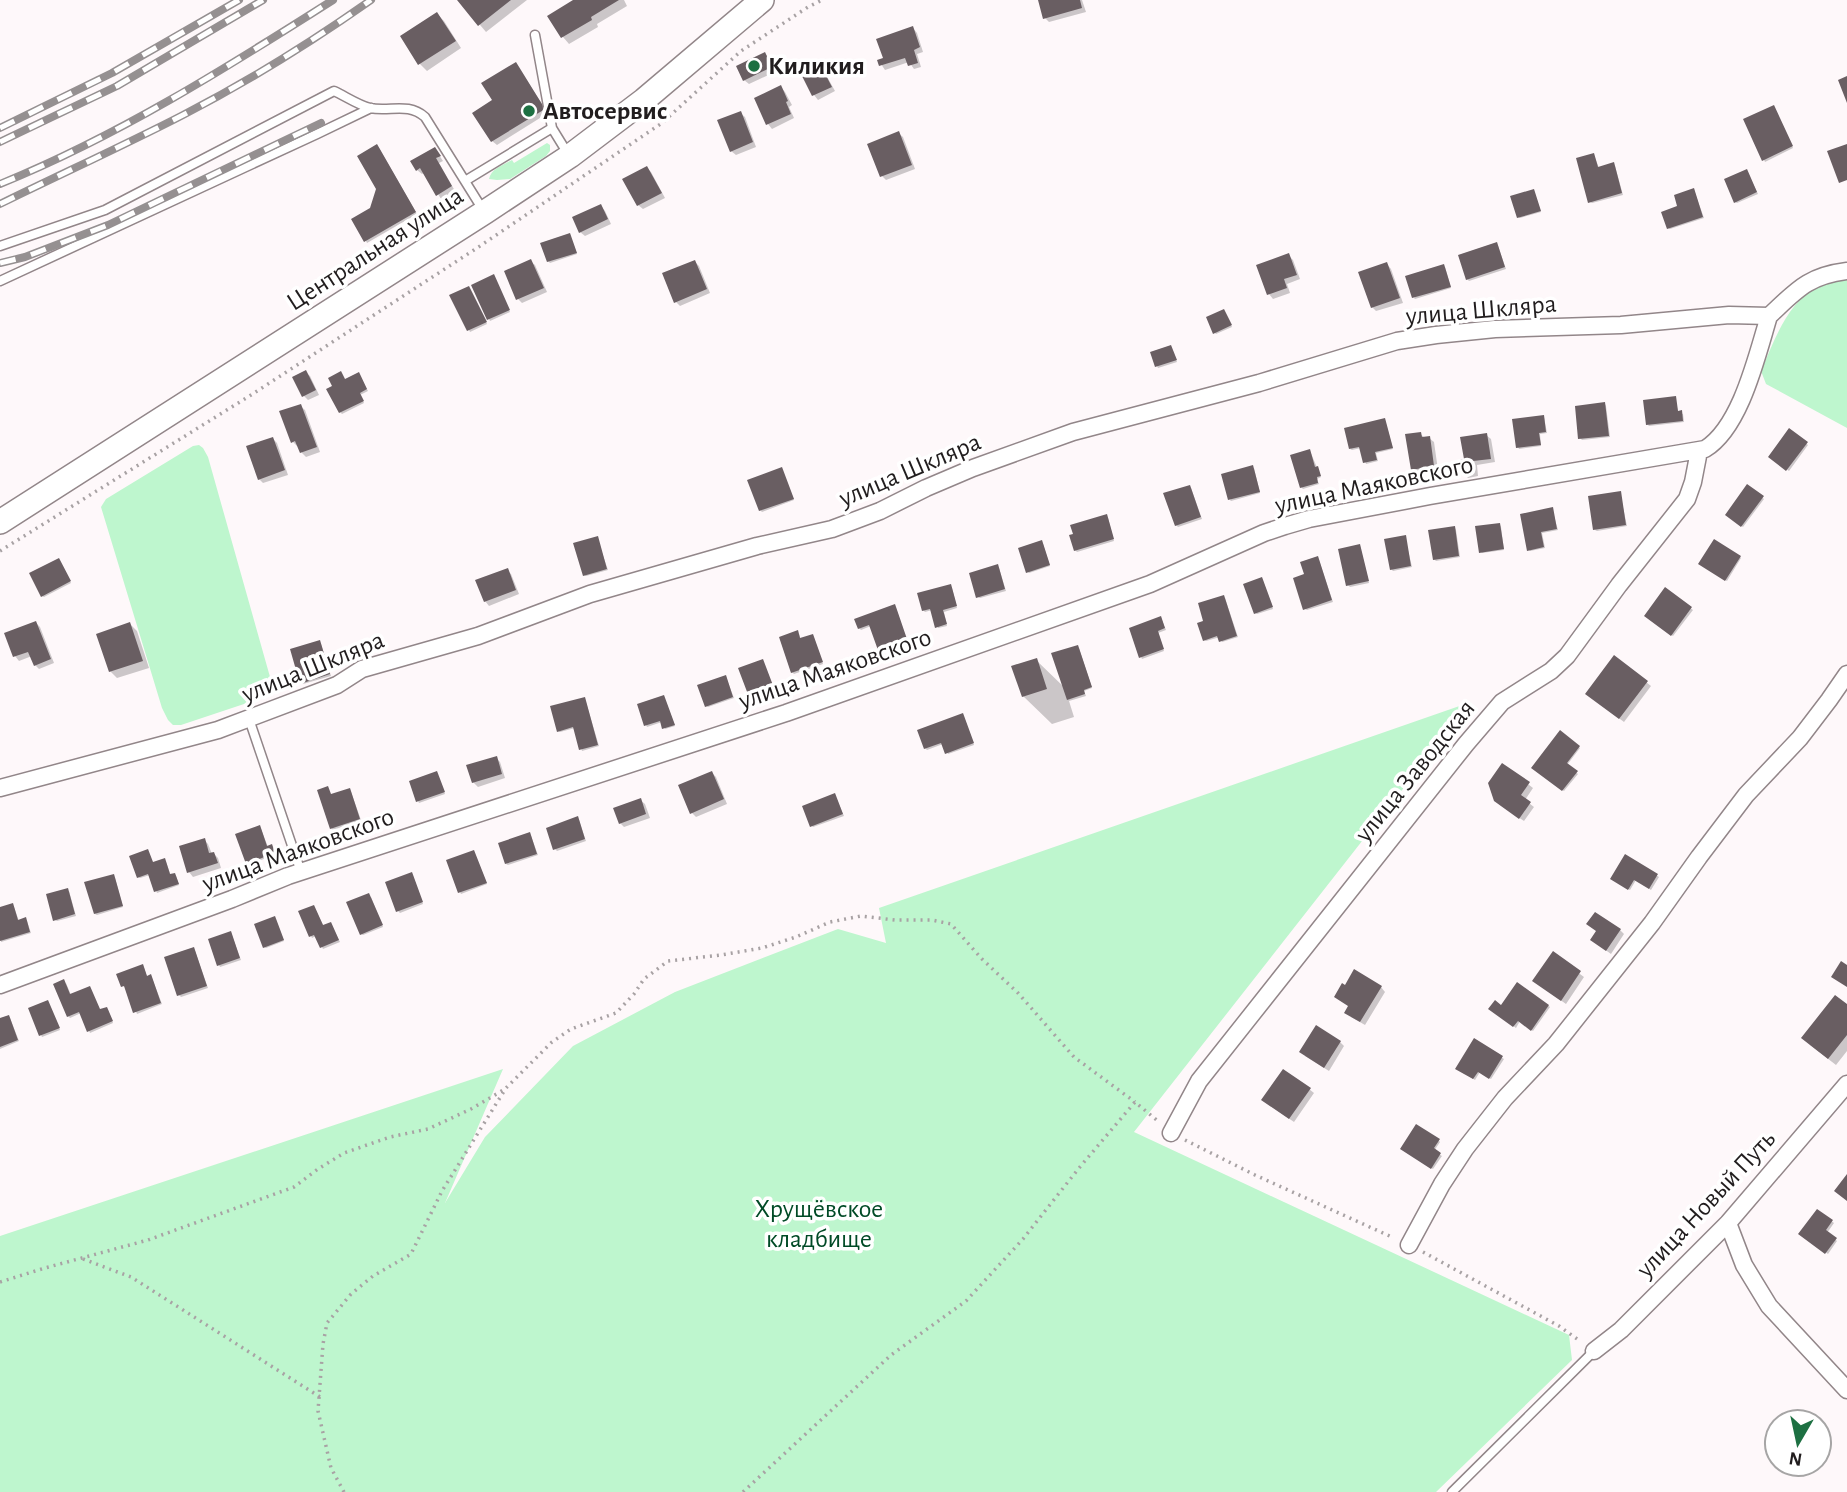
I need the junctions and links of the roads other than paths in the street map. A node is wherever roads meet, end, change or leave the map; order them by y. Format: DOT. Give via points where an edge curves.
graph roads {
  1 [pos="762,0"];
  2 [pos="536,35"];
  3 [pos="370,108"];
  4 [pos="552,128"];
  5 [pos="570,156"];
  6 [pos="465,181"];
  7 [pos="485,212"];
  8 [pos="0,246"];
  9 [pos="1847,271"];
  10 [pos="0,281"];
  11 [pos="1769,316"];
  12 [pos="1699,451"];
  13 [pos="0,522"];
  14 [pos="1847,674"];
  15 [pos="249,719"];
  16 [pos="0,788"];
  17 [pos="301,872"];
  18 [pos="0,985"];
  19 [pos="1847,1084"];
  20 [pos="1171,1133"];
  21 [pos="1728,1223"];
  22 [pos="1409,1245"];
  23 [pos="1594,1351"];
  24 [pos="1847,1390"];
  25 [pos="1452,1492"];
  1 -- 5 [label="main road, Центральная улица"];
  2 -- 4 [label="lane"];
  3 -- 6 [label="lane" via="408,108 425,117"];
  3 -- 8 [label="lane" via="334,91 105,210"];
  3 -- 10 [label="lane"];
  4 -- 5 [label="lane"];
  4 -- 6 [label="lane"];
  5 -- 7 [label="main road, Центральная улица"];
  6 -- 7 [label="lane"];
  7 -- 13 [label="main road, Центральная улица"];
  9 -- 11 [label="street" via="1802,286"];
  11 -- 12 [label="street" via="1740,402 1719,436"];
  11 -- 15 [label="street, улица Шкляра" via="1495,329 1397,341 1073,432 973,468 832,529 590,594 478,636 362,669 337,685"];
  12 -- 17 [label="street, улица Маяковского" via="1430,496 1285,526 1150,583 786,713"];
  12 -- 20 [label="street, улица Заводская" via="1687,499 1574,647 1551,671 1502,702 1466,744 1199,1081"];
  14 -- 22 [label="street" via="1800,738 1746,794 1556,1044 1481,1128 1442,1184"];
  15 -- 16 [label="street, улица Шкляра"];
  15 -- 17 [label="lane"];
  17 -- 18 [label="street, улица Маяковского"];
  19 -- 21 [label="street, улица Новый Путь"];
  21 -- 23 [label="street, улица Новый Путь" via="1621,1331"];
  21 -- 24 [label="street" via="1744,1265 1769,1306"];
  23 -- 25 [label="lane"];
}
